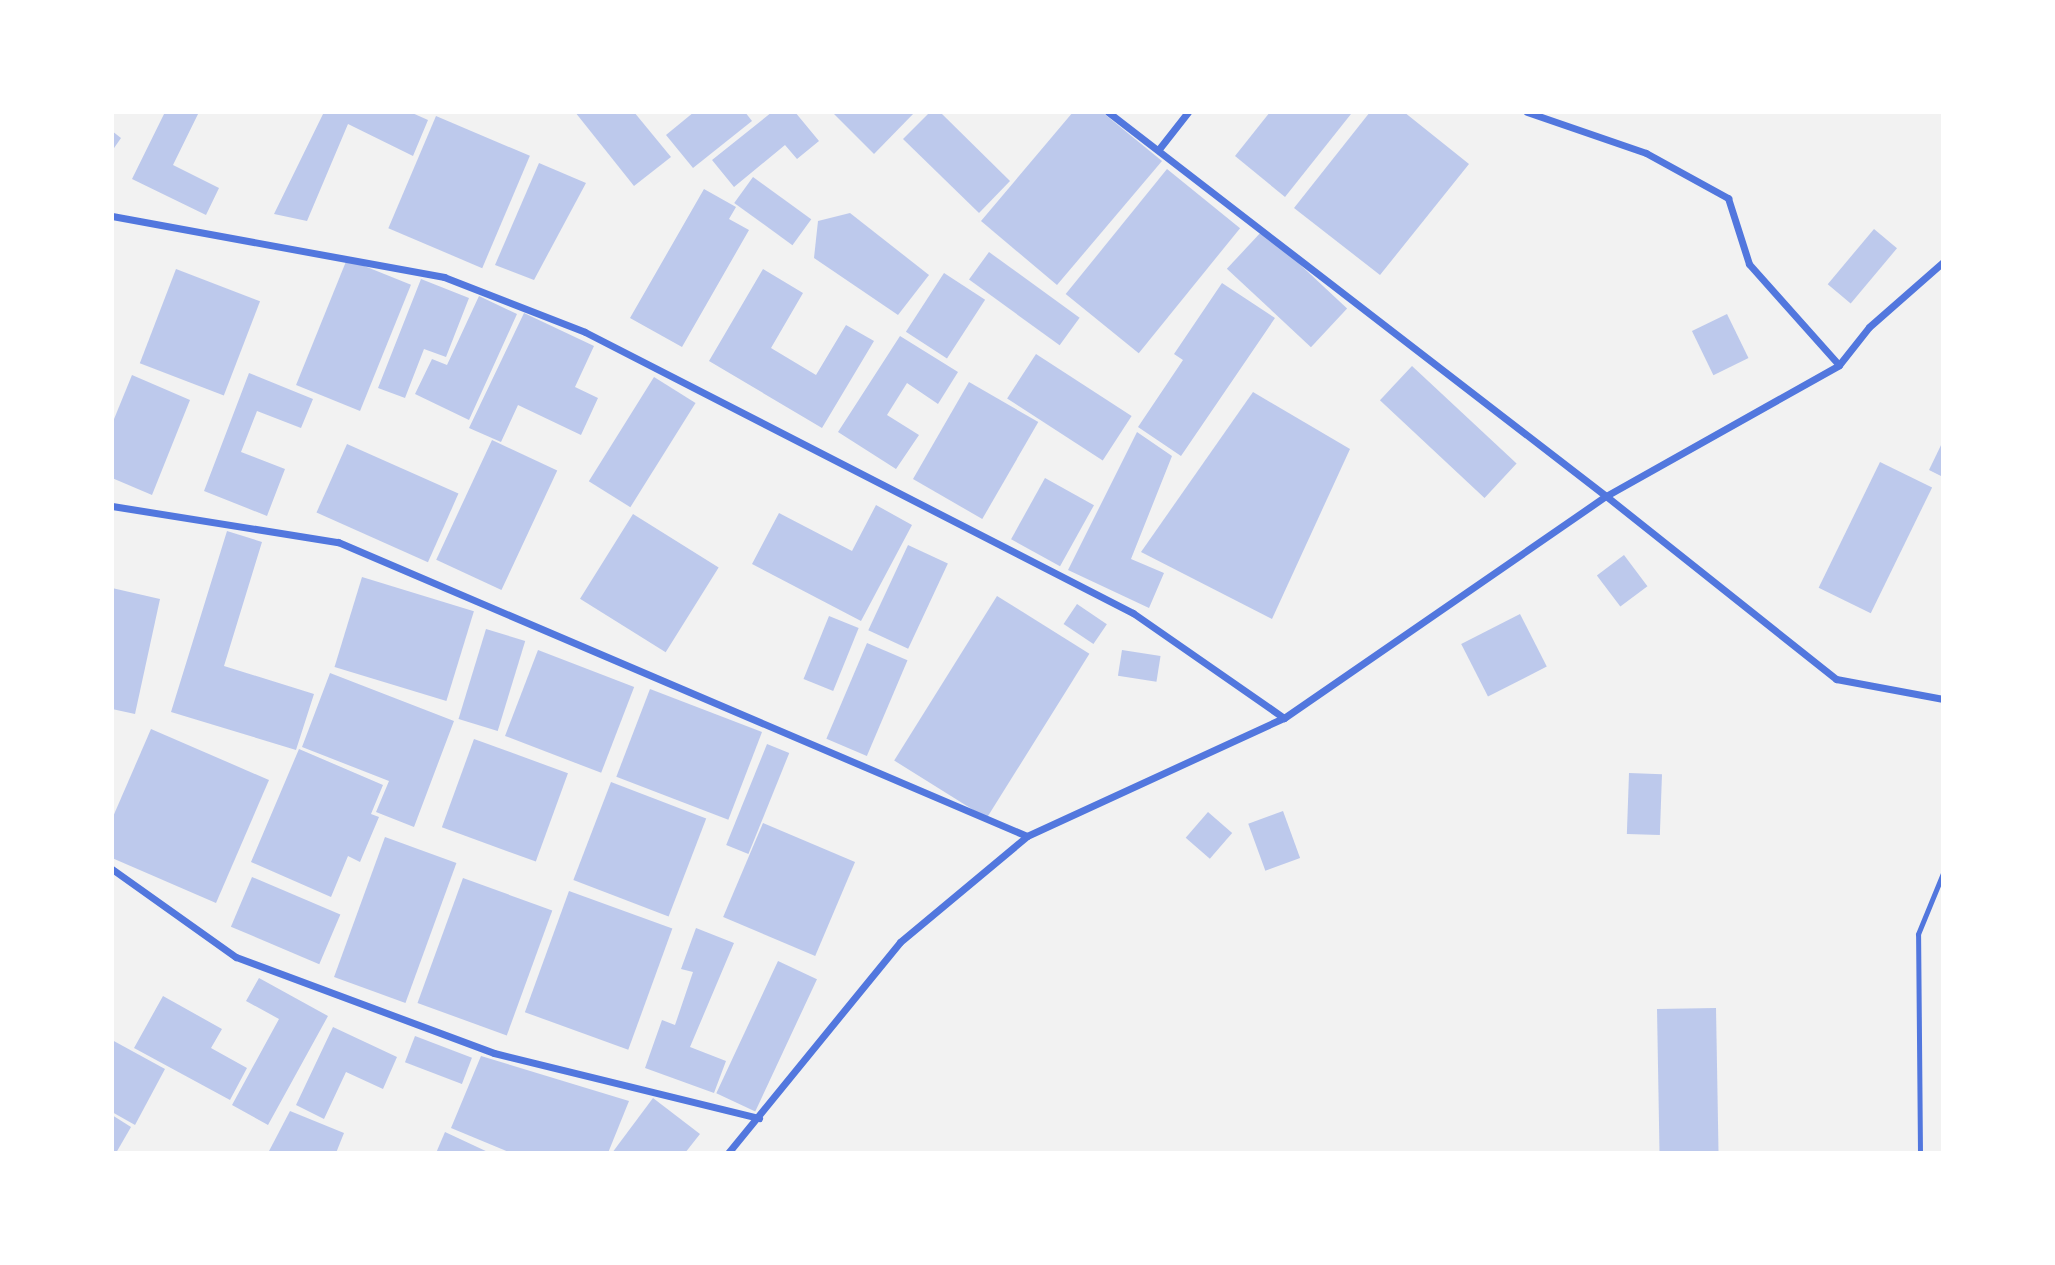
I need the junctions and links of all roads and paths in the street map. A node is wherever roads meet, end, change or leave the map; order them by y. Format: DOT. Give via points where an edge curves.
graph roads {
  1 [pos="1108,112"];
  2 [pos="1188,112"];
  3 [pos="1527,112"];
  4 [pos="1159,149"];
  5 [pos="112,216"];
  6 [pos="1943,262"];
  7 [pos="1839,365"];
  8 [pos="1606,496"];
  9 [pos="112,506"];
  10 [pos="1943,699"];
  11 [pos="1284,718"];
  12 [pos="1027,836"];
  13 [pos="112,869"];
  14 [pos="1943,873"];
  15 [pos="759,1118"];
  16 [pos="728,1153"];
  17 [pos="1920,1153"];
  1 -- 4 [label="street"];
  2 -- 4 [label="street"];
  3 -- 7 [label="street" via="1646,153 1728,198 1749,264"];
  4 -- 8 [label="street"];
  5 -- 11 [label="street" via="444,277 586,331 1133,613"];
  6 -- 7 [label="street" via="1870,327"];
  7 -- 8 [label="street"];
  8 -- 10 [label="street" via="1836,680"];
  8 -- 11 [label="street"];
  9 -- 12 [label="street" via="338,542"];
  11 -- 12 [label="street"];
  12 -- 15 [label="street" via="900,943"];
  13 -- 15 [label="street" via="236,957 494,1053"];
  14 -- 17 [label="lane" via="1918,934"];
  15 -- 16 [label="street"];
}
